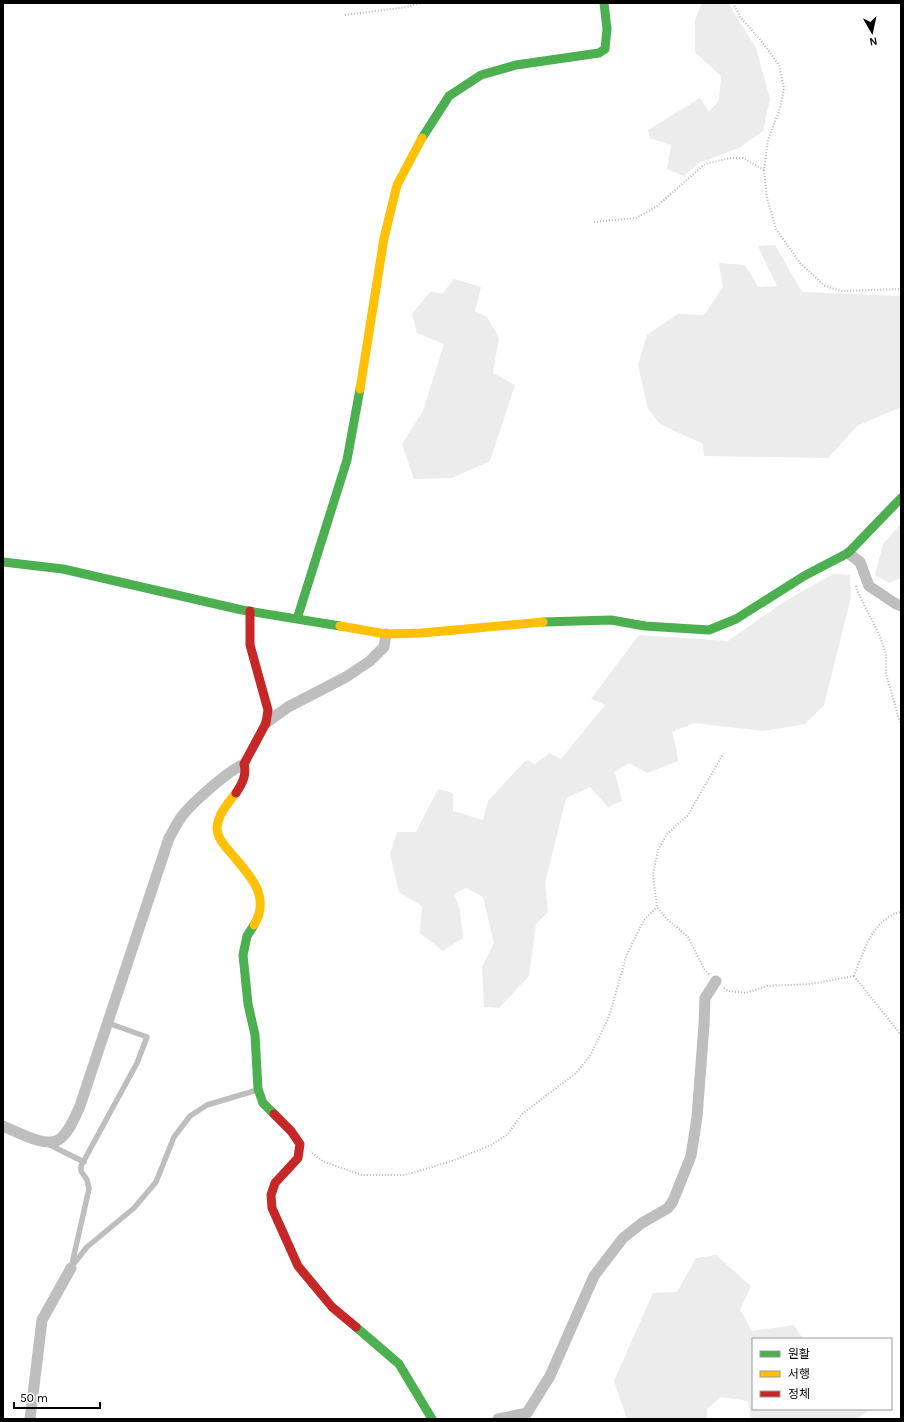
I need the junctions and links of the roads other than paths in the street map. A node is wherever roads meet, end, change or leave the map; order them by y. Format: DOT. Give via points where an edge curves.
graph roads {
  1 [pos="604,3"];
  2 [pos="901,498"];
  3 [pos="848,553"];
  4 [pos="3,562"];
  5 [pos="901,606"];
  6 [pos="250,612"];
  7 [pos="296,619"];
  8 [pos="386,634"];
  9 [pos="266,723"];
  10 [pos="244,764"];
  11 [pos="716,981"];
  12 [pos="108,1023"];
  13 [pos="258,1089"];
  14 [pos="3,1126"];
  15 [pos="45,1143"];
  16 [pos="84,1162"];
  17 [pos="71,1268"];
  18 [pos="529,1416"];
  19 [pos="30,1419"];
  20 [pos="432,1419"];
  21 [pos="498,1419"];
  1 -- 7 [label="street" via="607,29 605,50 516,65 481,75 449,96 424,135 398,185 384,238 347,460"];
  2 -- 3 [label="street"];
  3 -- 5 [label="street" via="860,562 869,586"];
  3 -- 8 [label="street" via="804,576 736,618 709,630 645,626 611,620 536,622"];
  4 -- 6 [label="street" via="63,569"];
  6 -- 7 [label="street"];
  6 -- 9 [label="street" via="250,645 268,710"];
  7 -- 8 [label="street"];
  8 -- 9 [label="street" via="384,647 370,661 346,677 288,707"];
  9 -- 10 [label="street"];
  10 -- 12 [label="street" via="235,768 194,803 181,817 169,838"];
  10 -- 13 [label="street" via="246,772 240,788 224,808 217,829 220,842 252,879 261,904 256,921 247,936 243,954 248,1004 255,1035"];
  11 -- 18 [label="street" via="705,998 697,1116 690,1156 673,1201 668,1208 623,1238 594,1276 550,1376"];
  12 -- 15 [label="street" via="73,1121 62,1138"];
  12 -- 16 [label="lane" via="147,1037 137,1063"];
  13 -- 17 [label="lane" via="207,1105 190,1116 174,1137 156,1182 134,1208 87,1247"];
  13 -- 20 [label="street" via="263,1103 291,1131 300,1144 298,1158 275,1183 271,1195 272,1208 298,1266 332,1307 399,1364"];
  14 -- 15 [label="street"];
  15 -- 16 [label="lane"];
  16 -- 17 [label="lane" via="81,1171 89,1189"];
  17 -- 19 [label="street" via="42,1320"];
  18 -- 21 [label="street"];
}
